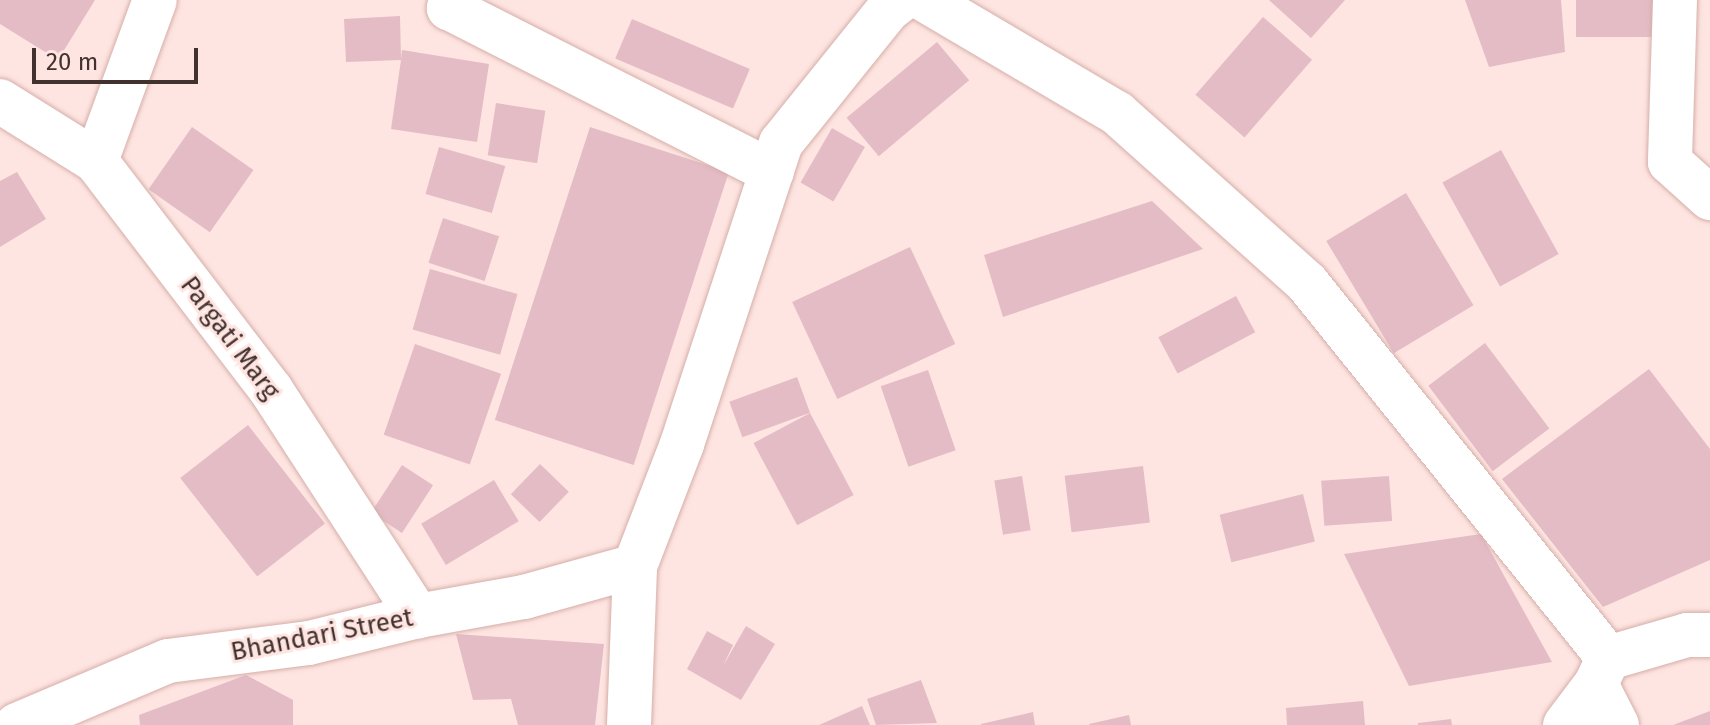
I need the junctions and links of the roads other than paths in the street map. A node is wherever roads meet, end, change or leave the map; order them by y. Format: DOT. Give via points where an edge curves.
graph roads {
  1 [pos="155,0"];
  2 [pos="452,0"];
  3 [pos="901,0"];
  4 [pos="925,0"];
  5 [pos="1675,0"];
  6 [pos="5,113"];
  7 [pos="96,161"];
  8 [pos="772,172"];
  9 [pos="1710,198"];
  10 [pos="635,566"];
  11 [pos="418,616"];
  12 [pos="1710,635"];
  13 [pos="1602,671"];
  14 [pos="17,725"];
  15 [pos="629,725"];
  16 [pos="1565,725"];
  17 [pos="1617,725"];
  1 -- 7 [label="street"];
  2 -- 8 [label="street" via="449,8"];
  3 -- 8 [label="street" via="781,143"];
  4 -- 13 [label="street" via="1117,113 1307,283"];
  5 -- 9 [label="street" via="1670,162"];
  6 -- 7 [label="street, Pargati Marg"];
  7 -- 11 [label="street, Pargati Marg" via="271,390"];
  8 -- 10 [label="street" via="682,444"];
  10 -- 11 [label="street, Bhandari Street" via="524,597"];
  10 -- 15 [label="street"];
  11 -- 14 [label="street, Bhandari Street" via="309,643 168,661"];
  12 -- 13 [label="street" via="1687,635"];
  13 -- 16 [label="street"];
  13 -- 17 [label="street"];
}
